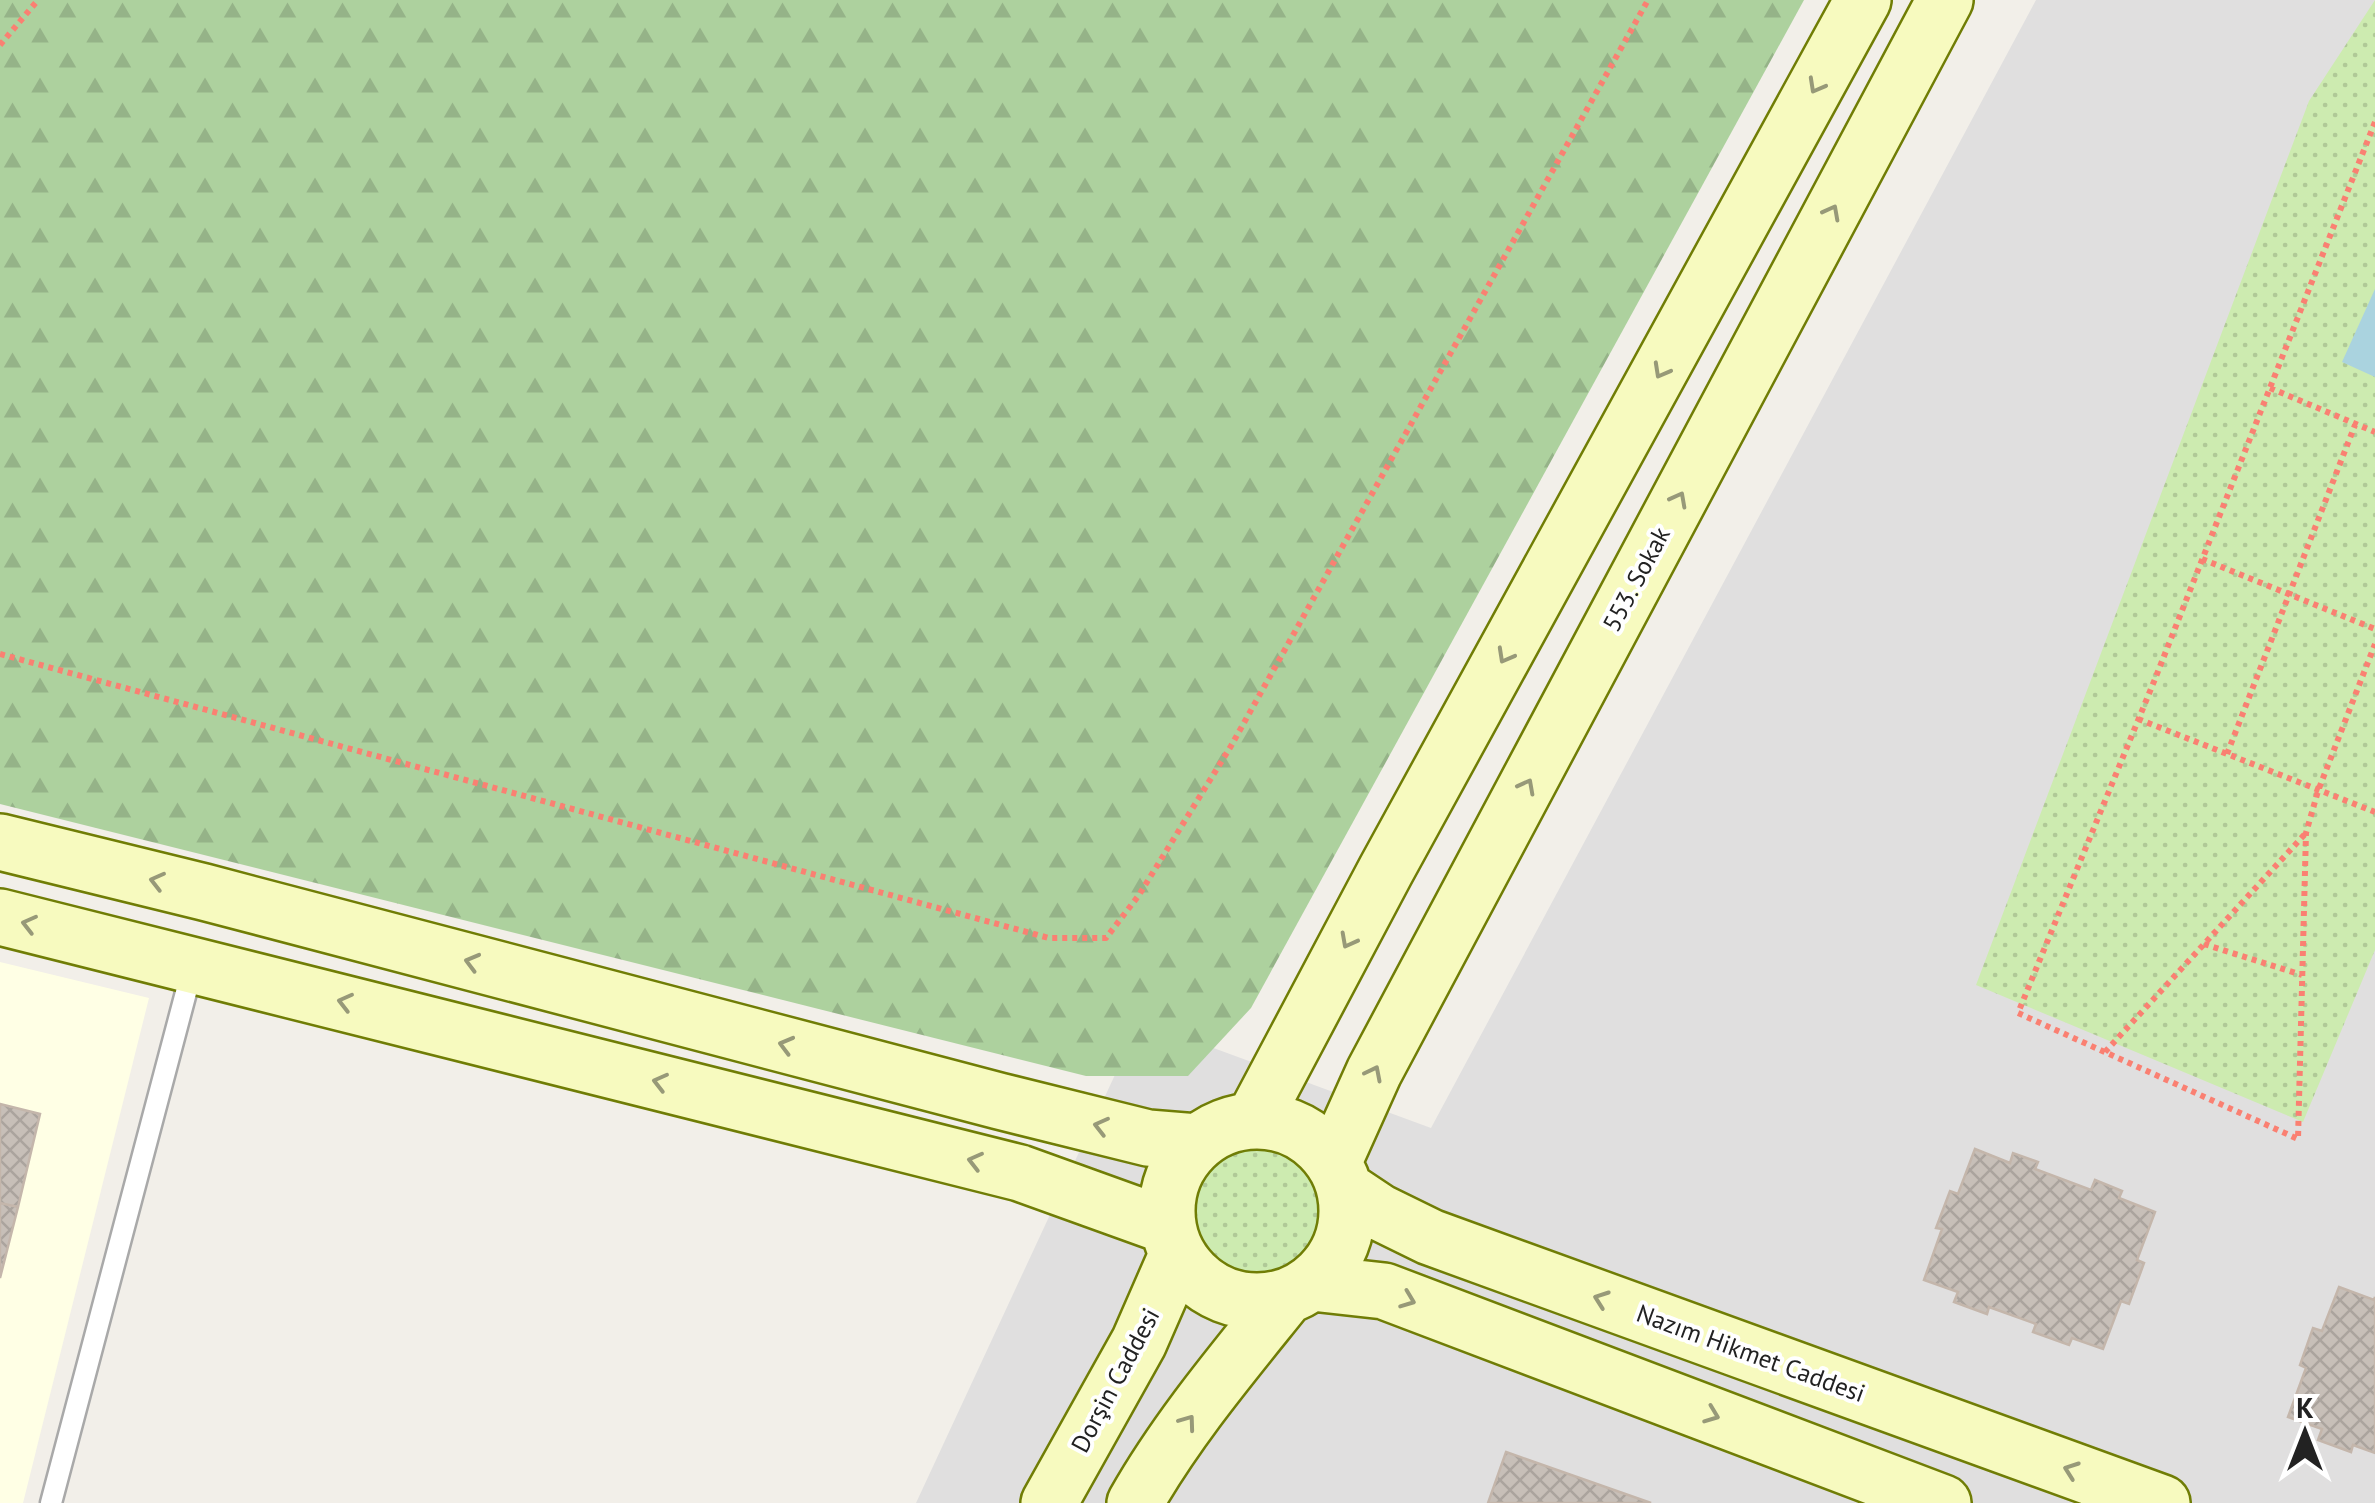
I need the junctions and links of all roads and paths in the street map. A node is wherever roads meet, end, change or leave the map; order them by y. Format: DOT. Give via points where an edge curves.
graph roads {
  1 [pos="38,0"];
  2 [pos="1648,0"];
  3 [pos="1863,0"];
  4 [pos="1944,0"];
  5 [pos="0,45"];
  6 [pos="2375,122"];
  7 [pos="2270,388"];
  8 [pos="2355,425"];
  9 [pos="2375,432"];
  10 [pos="2202,559"];
  11 [pos="2289,594"];
  12 [pos="2375,629"];
  13 [pos="2375,644"];
  14 [pos="0,654"];
  15 [pos="2138,719"];
  16 [pos="2227,754"];
  17 [pos="2318,792"];
  18 [pos="2375,812"];
  19 [pos="2306,834"];
  20 [pos="0,842"];
  21 [pos="0,916"];
  22 [pos="2204,944"];
  23 [pos="193,964"];
  24 [pos="2302,976"];
  25 [pos="2104,1052"];
  26 [pos="1254,1119"];
  27 [pos="1197,1142"];
  28 [pos="1340,1176"];
  29 [pos="1172,1240"];
  30 [pos="1299,1290"];
  31 [pos="51,1503"];
  32 [pos="1049,1503"];
  33 [pos="1135,1503"];
  34 [pos="1943,1503"];
  35 [pos="2162,1503"];
  1 -- 5 [label="path"];
  2 -- 14 [label="path" via="1231,746 1106,938 1049,938"];
  3 -- 26 [label="main road, one-way"];
  28 -- 4 [label="main road, 553. Sokak, one-way" via="1374,1072"];
  6 -- 7 [label="path"];
  7 -- 8 [label="path"];
  7 -- 10 [label="path"];
  8 -- 9 [label="path"];
  8 -- 11 [label="path"];
  10 -- 11 [label="path"];
  10 -- 15 [label="path"];
  11 -- 12 [label="path"];
  11 -- 16 [label="path"];
  13 -- 17 [label="path"];
  15 -- 16 [label="path"];
  15 -- 25 [label="path" via="2018,1013"];
  16 -- 17 [label="path"];
  17 -- 18 [label="path"];
  17 -- 19 [label="path"];
  19 -- 22 [label="path"];
  19 -- 24 [label="path"];
  27 -- 20 [label="main road, one-way" via="1148,1138 1018,1106"];
  23 -- 21 [label="main road, one-way"];
  22 -- 24 [label="path"];
  22 -- 25 [label="path"];
  29 -- 23 [label="main road, one-way" via="1020,1173"];
  23 -- 31 [label="lane"];
  24 -- 25 [label="path" via="2298,1139"];
  26 -- 27 [label="main road"];
  26 -- 28 [label="main road" via="1312,1138"];
  27 -- 29 [label="main road" via="1177,1166 1167,1195"];
  28 -- 30 [label="main road" via="1348,1216 1343,1242 1330,1264"];
  35 -- 28 [label="main road, Nazım Hikmet Caddesi, one-way" via="1430,1237 1379,1212"];
  29 -- 30 [label="main road" via="1196,1279 1223,1296 1254,1302"];
  29 -- 32 [label="main road, Dorşin Caddesi" via="1139,1342"];
  33 -- 30 [label="main road, one-way" via="1212,1390"];
  30 -- 34 [label="main road, one-way" via="1384,1290"];
}
